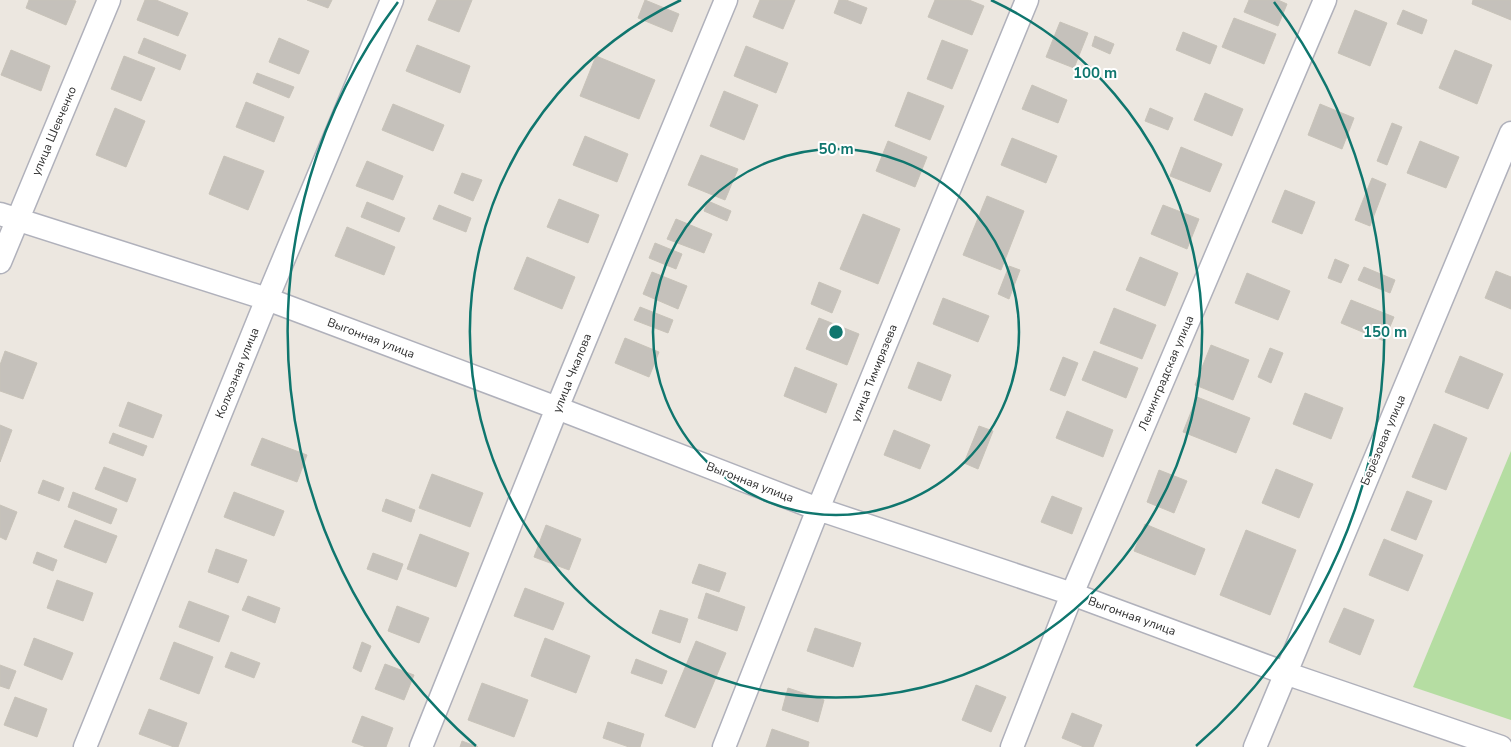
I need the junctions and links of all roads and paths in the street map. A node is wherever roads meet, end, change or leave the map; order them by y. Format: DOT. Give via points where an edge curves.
graph roads {
  1 [pos="109,0"];
  2 [pos="392,0"];
  3 [pos="726,0"];
  4 [pos="1027,0"];
  5 [pos="1325,0"];
  6 [pos="1511,133"];
  7 [pos="8,217"];
  8 [pos="0,262"];
  9 [pos="267,299"];
  10 [pos="557,408"];
  11 [pos="818,509"];
  12 [pos="1072,594"];
  13 [pos="1285,673"];
  14 [pos="1475,743"];
  15 [pos="85,747"];
  16 [pos="421,747"];
  17 [pos="724,747"];
  18 [pos="1012,747"];
  19 [pos="1255,747"];
  20 [pos="1502,747"];
  1 -- 7 [label="street, улица Шевченко"];
  2 -- 9 [label="street, Колхозная улица"];
  3 -- 10 [label="street, улица Чкалова"];
  4 -- 11 [label="street, улица Тимирязева"];
  5 -- 12 [label="street, Ленинградская улица"];
  6 -- 13 [label="street, Берёзовая улица"];
  7 -- 8 [label="street, улица Шевченко"];
  7 -- 9 [label="street, Выгонная улица"];
  9 -- 10 [label="street, Выгонная улица"];
  9 -- 15 [label="street, Колхозная улица"];
  10 -- 11 [label="street, Выгонная улица"];
  10 -- 16 [label="street, улица Чкалова"];
  11 -- 12 [label="street, Выгонная улица"];
  11 -- 17 [label="street, улица Тимирязева"];
  12 -- 13 [label="street, Выгонная улица"];
  12 -- 18 [label="street, Ленинградская улица"];
  13 -- 14 [label="street, Выгонная улица"];
  13 -- 19 [label="street, Берёзовая улица"];
  14 -- 20 [label="street, Выгонная улица"];
}
